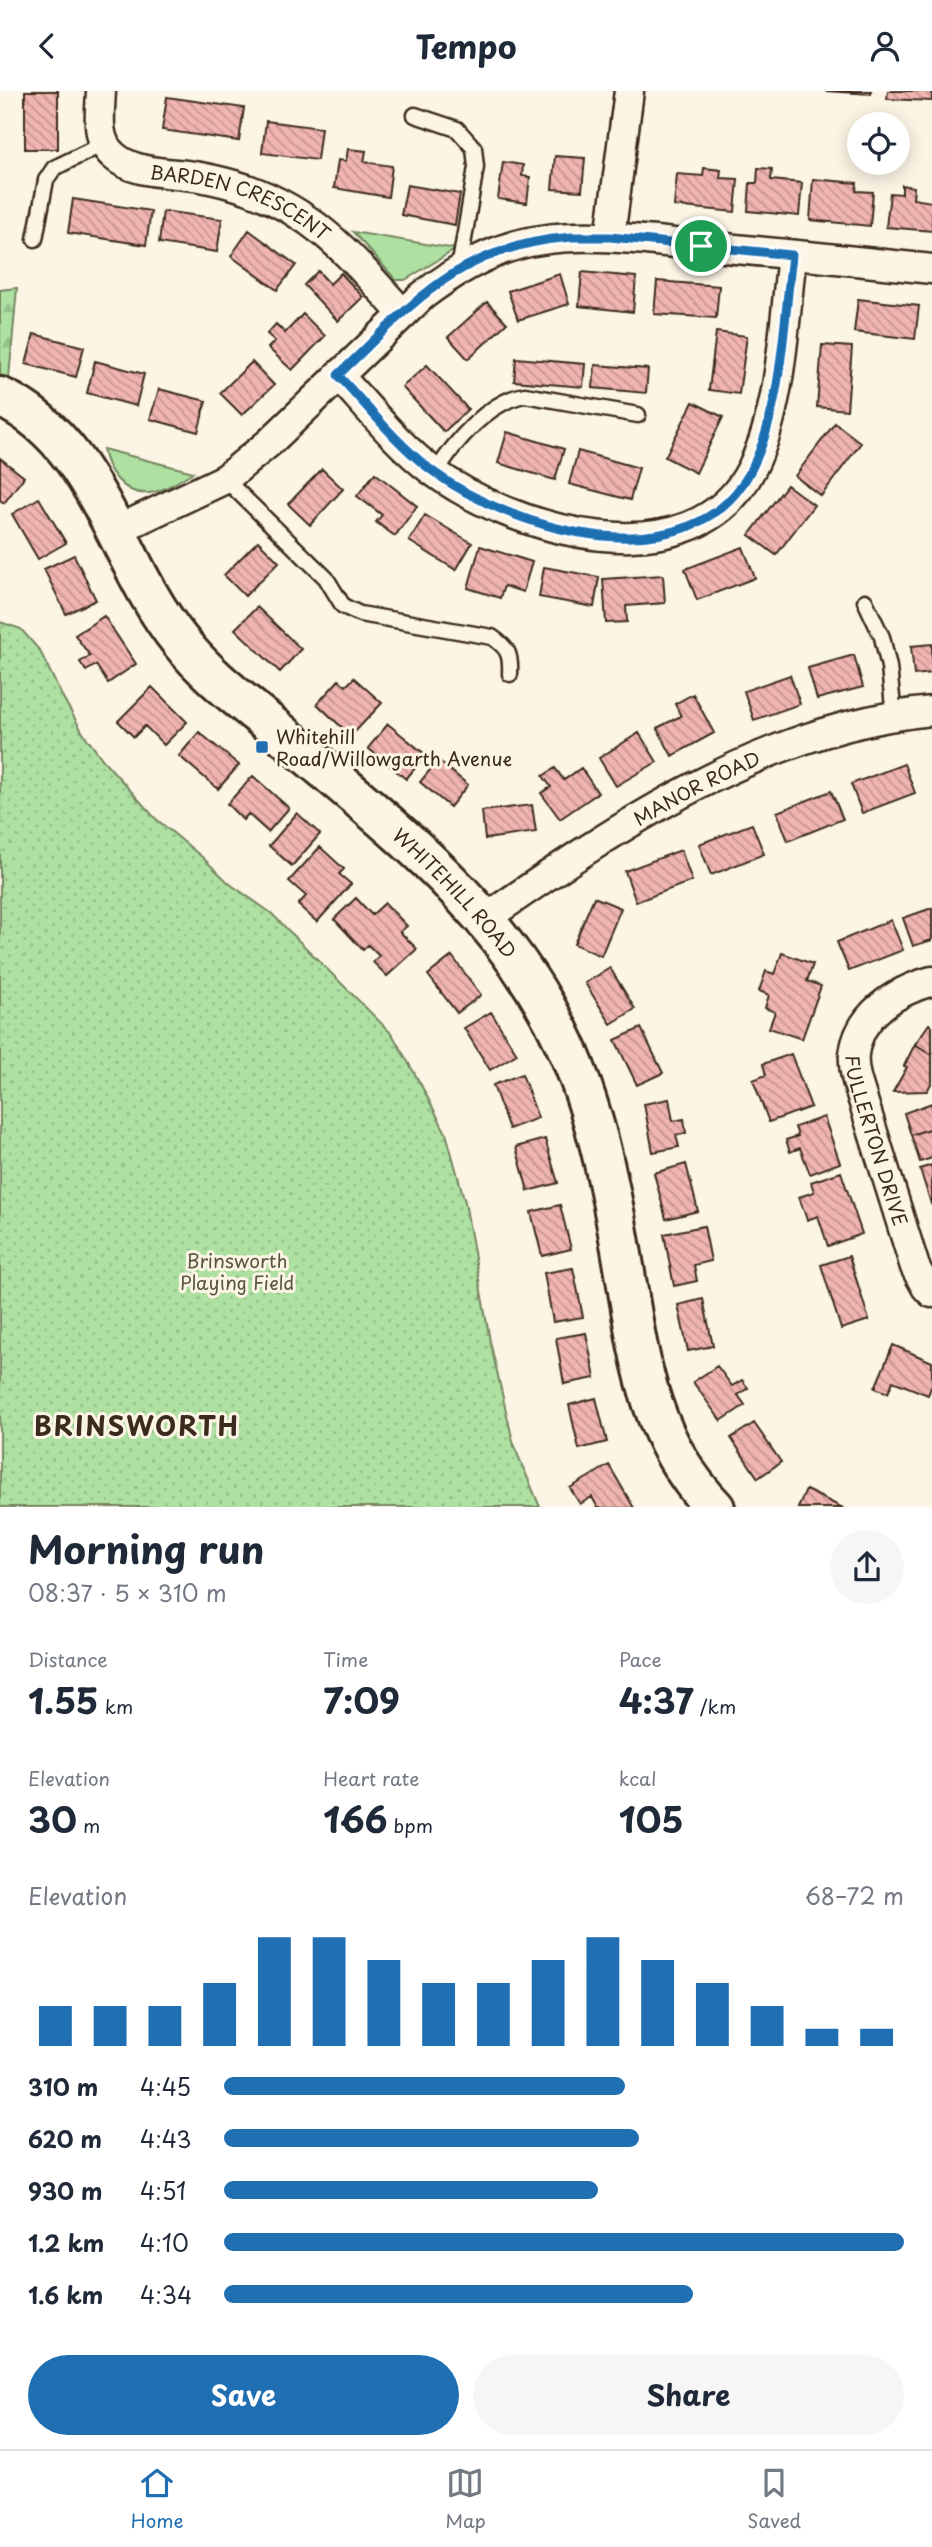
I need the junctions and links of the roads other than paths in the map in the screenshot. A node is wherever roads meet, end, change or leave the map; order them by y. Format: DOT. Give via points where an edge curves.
graph roads {
  1 [pos="101,91"];
  2 [pos="629,91"];
  3 [pos="415,115"];
  4 [pos="103,145"];
  5 [pos="610,237"];
  6 [pos="35,239"];
  7 [pos="792,255"];
  8 [pos="460,269"];
  9 [pos="932,269"];
  10 [pos="403,314"];
  11 [pos="338,375"];
  12 [pos="0,397"];
  13 [pos="638,415"];
  14 [pos="436,473"];
  15 [pos="225,479"];
  16 [pos="115,531"];
  17 [pos="865,601"];
  18 [pos="510,674"];
  19 [pos="932,712"];
  20 [pos="894,716"];
  21 [pos="486,918"];
  22 [pos="932,981"];
  23 [pos="932,1293"];
  24 [pos="715,1507"];
  1 -- 4 [label="street"];
  2 -- 5 [label="street"];
  3 -- 8 [label="lane" via="457,129 474,148 476,167"];
  4 -- 6 [label="lane" via="54,168 46,180"];
  4 -- 10 [label="street, BARDEN CRESCENT" via="123,164 202,177 286,205 344,250"];
  5 -- 7 [label="street"];
  5 -- 8 [label="street" via="539,240 477,259"];
  7 -- 9 [label="street"];
  7 -- 14 [label="street" via="772,408 764,436 744,480 729,501 704,520 661,535 598,537 506,510 470,495"];
  8 -- 10 [label="street"];
  10 -- 11 [label="street"];
  11 -- 14 [label="street"];
  11 -- 15 [label="street"];
  12 -- 16 [label="street, WHITEHILL ROAD" via="34,416 61,441"];
  13 -- 14 [label="lane" via="524,395 512,397 458,440"];
  15 -- 16 [label="street"];
  15 -- 18 [label="lane" via="326,578 343,606 360,614 492,637 506,646"];
  16 -- 21 [label="street, WHITEHILL ROAD" via="181,643 220,683 422,854"];
  17 -- 20 [label="lane" via="882,637"];
  19 -- 20 [label="street, MANOR ROAD"];
  20 -- 21 [label="street, MANOR ROAD" via="815,737 739,765 670,798 570,859"];
  21 -- 24 [label="street, WHITEHILL ROAD" via="546,1004 567,1047 599,1146 648,1393 674,1456"];
  22 -- 23 [label="street, FULLERTON DRIVE" via="912,986 873,1013 853,1057 915,1267"];
}
